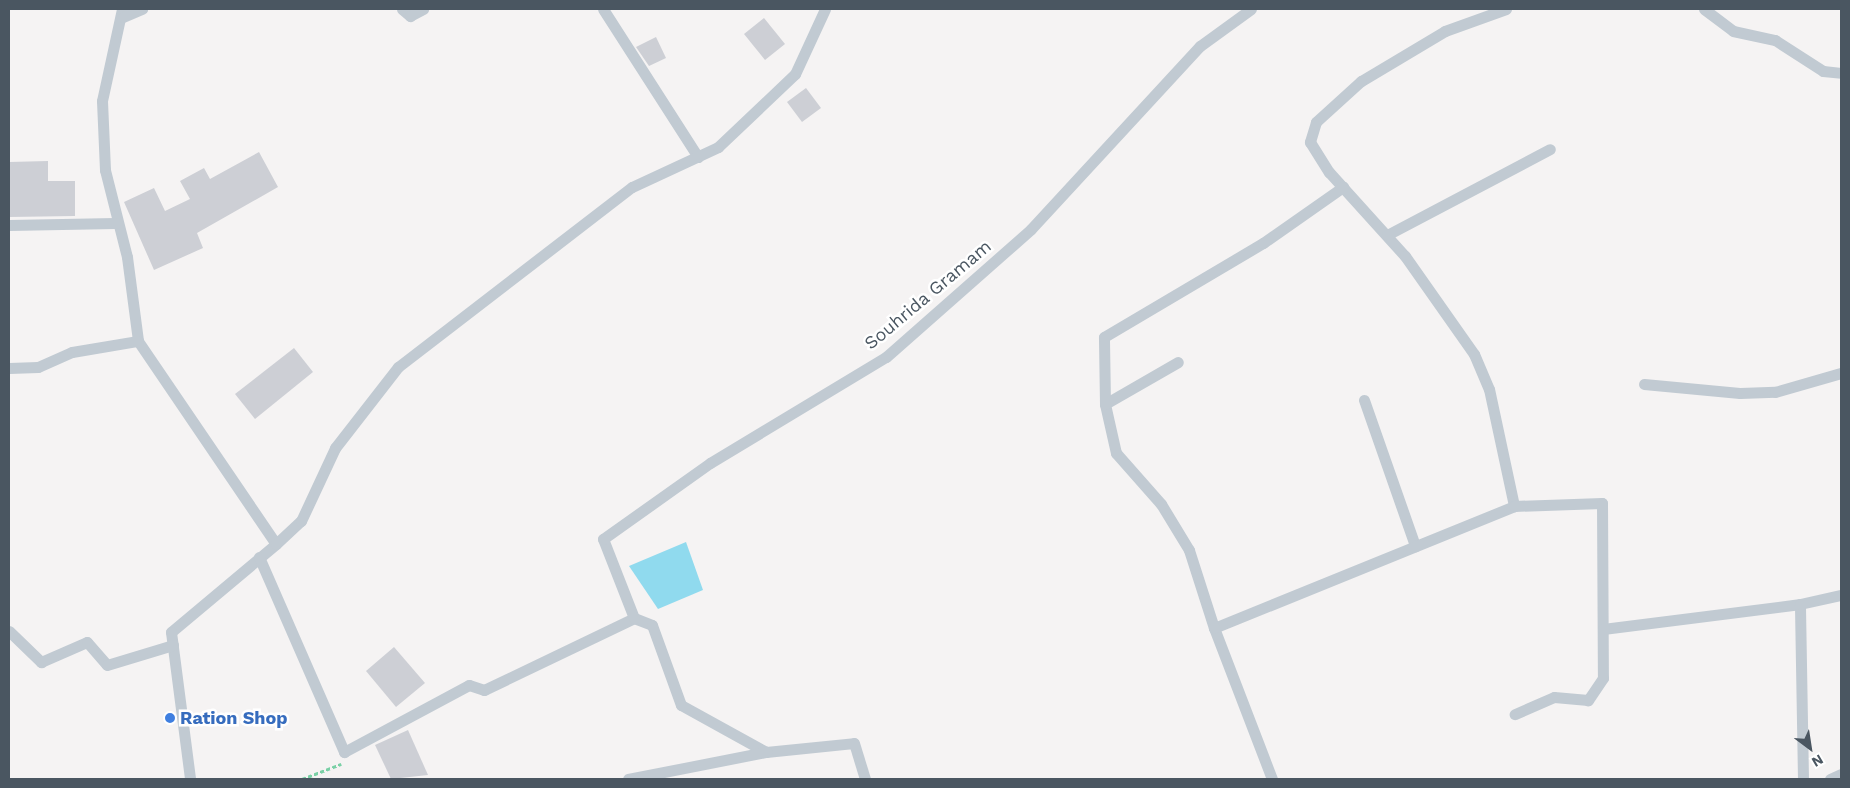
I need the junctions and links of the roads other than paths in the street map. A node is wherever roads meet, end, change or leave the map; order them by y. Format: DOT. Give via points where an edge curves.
graph roads {
  1 [pos="142,9"];
  2 [pos="402,9"];
  3 [pos="423,9"];
  4 [pos="602,9"];
  5 [pos="825,9"];
  6 [pos="1251,9"];
  7 [pos="1506,9"];
  8 [pos="1704,9"];
  9 [pos="122,13"];
  10 [pos="1841,73"];
  11 [pos="1550,149"];
  12 [pos="698,158"];
  13 [pos="1343,187"];
  14 [pos="115,222"];
  15 [pos="9,225"];
  16 [pos="1387,235"];
  17 [pos="138,341"];
  18 [pos="1178,362"];
  19 [pos="9,368"];
  20 [pos="1841,373"];
  21 [pos="1644,384"];
  22 [pos="1364,400"];
  23 [pos="1105,404"];
  24 [pos="1514,506"];
  25 [pos="276,544"];
  26 [pos="1415,546"];
  27 [pos="259,557"];
  28 [pos="1841,595"];
  29 [pos="1800,604"];
  30 [pos="634,618"];
  31 [pos="1214,628"];
  32 [pos="1603,629"];
  33 [pos="9,631"];
  34 [pos="173,645"];
  35 [pos="1515,714"];
  36 [pos="766,752"];
  37 [pos="1841,774"];
  38 [pos="190,779"];
  39 [pos="628,779"];
  40 [pos="865,779"];
  41 [pos="1272,779"];
  42 [pos="1803,779"];
  43 [pos="1830,779"];
  1 -- 9 [label="street"];
  2 -- 3 [label="street" via="410,16"];
  4 -- 12 [label="street"];
  5 -- 12 [label="street" via="795,74 784,88 718,146"];
  6 -- 30 [label="street, Souhrida Gramam" via="1200,46 1031,229 886,357 710,462 603,539"];
  7 -- 13 [label="street" via="1436,36 1361,81 1316,122 1310,142 1316,157"];
  8 -- 10 [label="street" via="1733,30 1775,40 1824,71"];
  9 -- 14 [label="street" via="102,101 106,170"];
  11 -- 16 [label="street"];
  12 -- 25 [label="street" via="632,187 398,367 335,448 301,521"];
  13 -- 16 [label="street"];
  13 -- 23 [label="street" via="1263,243 1104,337"];
  14 -- 15 [label="street"];
  14 -- 17 [label="street" via="127,258"];
  16 -- 24 [label="street" via="1474,354 1489,389"];
  17 -- 19 [label="street" via="72,352 46,365"];
  17 -- 25 [label="street"];
  18 -- 23 [label="street"];
  20 -- 21 [label="street" via="1775,392 1740,393"];
  22 -- 26 [label="street"];
  23 -- 31 [label="street" via="1116,453 1161,504 1189,550"];
  24 -- 26 [label="street"];
  24 -- 32 [label="street" via="1602,503"];
  25 -- 27 [label="street"];
  26 -- 31 [label="street"];
  27 -- 30 [label="street" via="344,752 469,685 484,690"];
  27 -- 34 [label="street" via="171,632"];
  28 -- 29 [label="street"];
  29 -- 32 [label="street"];
  29 -- 42 [label="street"];
  30 -- 36 [label="street" via="652,625 681,705"];
  31 -- 41 [label="street"];
  32 -- 35 [label="street" via="1603,678 1588,700 1554,697"];
  33 -- 34 [label="street" via="41,662 87,642 107,665"];
  34 -- 38 [label="street"];
  36 -- 39 [label="street"];
  36 -- 40 [label="street" via="854,743"];
  37 -- 43 [label="street"];
}
